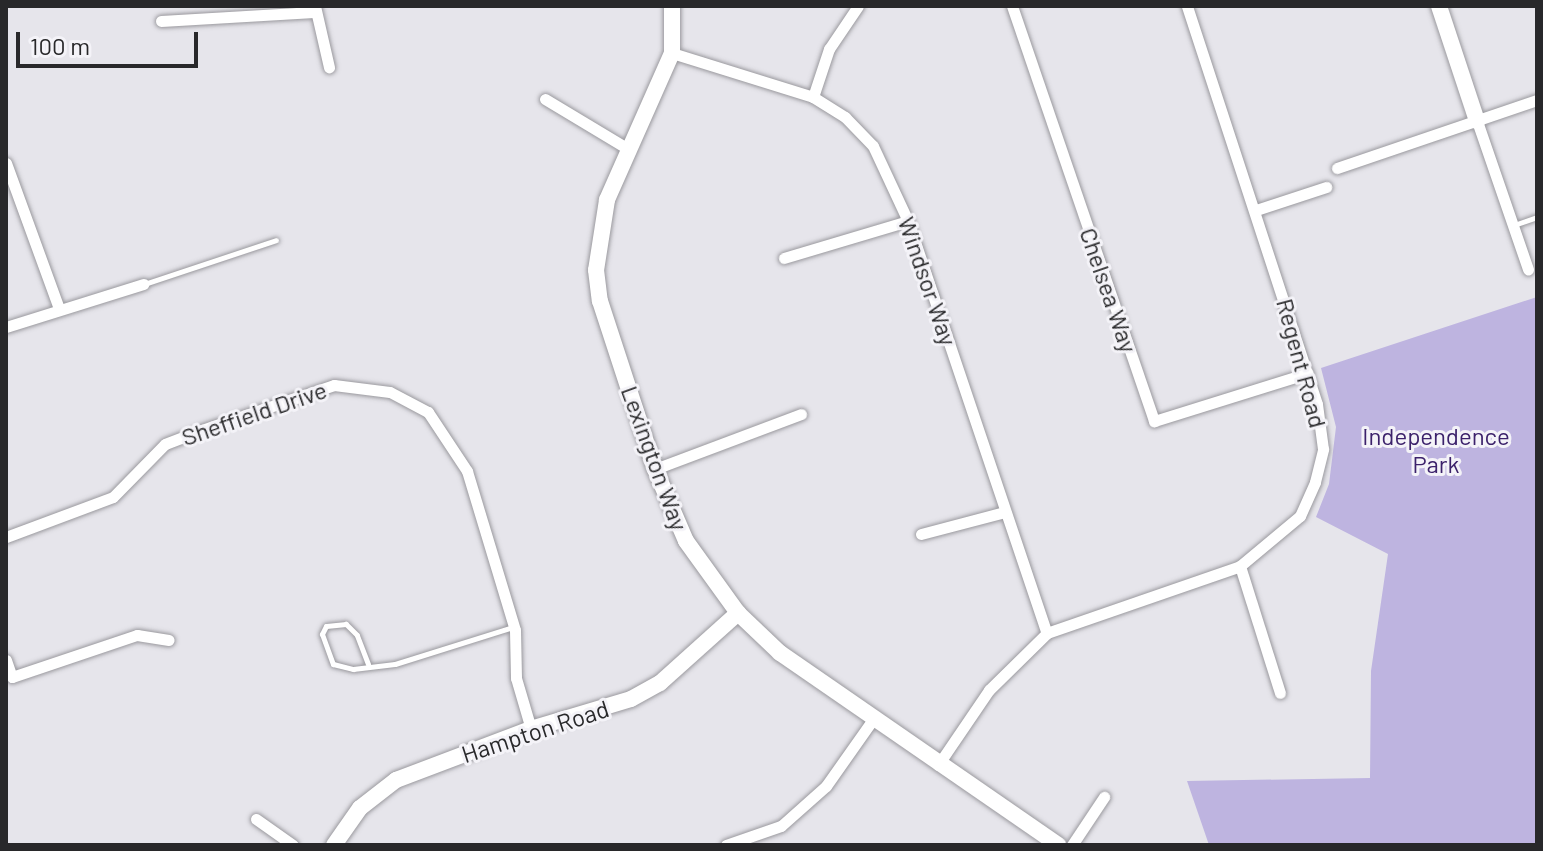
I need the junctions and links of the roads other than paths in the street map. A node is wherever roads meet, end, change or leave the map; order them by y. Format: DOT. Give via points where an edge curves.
graph roads {
  1 [pos="672,6"];
  2 [pos="858,6"];
  3 [pos="1012,6"];
  4 [pos="1187,6"];
  5 [pos="1439,6"];
  6 [pos="315,9"];
  7 [pos="161,21"];
  8 [pos="672,53"];
  9 [pos="329,67"];
  10 [pos="813,97"];
  11 [pos="545,99"];
  12 [pos="1537,100"];
  13 [pos="1477,121"];
  14 [pos="630,150"];
  15 [pos="6,163"];
  16 [pos="1337,168"];
  17 [pos="1326,187"];
  18 [pos="1256,210"];
  19 [pos="1537,217"];
  20 [pos="908,221"];
  21 [pos="1513,225"];
  22 [pos="276,240"];
  23 [pos="784,258"];
  24 [pos="1528,269"];
  25 [pos="143,284"];
  26 [pos="59,309"];
  27 [pos="6,327"];
  28 [pos="1308,373"];
  29 [pos="801,414"];
  30 [pos="655,469"];
  31 [pos="1005,512"];
  32 [pos="921,534"];
  33 [pos="6,537"];
  34 [pos="1240,566"];
  35 [pos="738,613"];
  36 [pos="514,627"];
  37 [pos="1047,633"];
  38 [pos="169,640"];
  39 [pos="6,660"];
  40 [pos="368,664"];
  41 [pos="1280,693"];
  42 [pos="874,718"];
  43 [pos="531,729"];
  44 [pos="938,765"];
  45 [pos="1104,797"];
  46 [pos="256,819"];
  47 [pos="293,845"];
  48 [pos="334,845"];
  49 [pos="726,845"];
  50 [pos="1058,845"];
  51 [pos="1072,845"];
  1 -- 8 [label="street, Lexington Way"];
  2 -- 10 [label="street" via="829,49"];
  3 -- 28 [label="street, Chelsea Way" via="1154,421"];
  4 -- 18 [label="street, Regent Road"];
  5 -- 13 [label="street"];
  6 -- 7 [label="street"];
  6 -- 9 [label="street"];
  8 -- 10 [label="street, Windsor Way"];
  8 -- 14 [label="street, Lexington Way"];
  10 -- 20 [label="street, Windsor Way" via="845,117 873,146"];
  11 -- 14 [label="street"];
  12 -- 13 [label="street"];
  13 -- 16 [label="street"];
  13 -- 21 [label="street"];
  14 -- 30 [label="street, Lexington Way" via="603,214 596,270 600,301"];
  15 -- 26 [label="street"];
  17 -- 18 [label="street"];
  18 -- 28 [label="street, Regent Road"];
  19 -- 21 [label="lane"];
  20 -- 23 [label="street"];
  20 -- 31 [label="street, Windsor Way"];
  21 -- 24 [label="street"];
  22 -- 25 [label="lane"];
  25 -- 26 [label="street"];
  26 -- 27 [label="street"];
  28 -- 34 [label="street, Regent Road" via="1323,449 1315,482 1300,516"];
  29 -- 30 [label="street"];
  30 -- 35 [label="street, Lexington Way" via="686,541"];
  31 -- 32 [label="street"];
  31 -- 37 [label="street, Windsor Way"];
  33 -- 36 [label="street, Sheffield Drive" via="113,497 165,444 334,385 360,385 390,392 428,412 445,432 467,471 486,523"];
  34 -- 37 [label="street, Regent Road"];
  34 -- 41 [label="street"];
  35 -- 42 [label="street, Lexington Way" via="816,681"];
  35 -- 43 [label="street, Hampton Road" via="660,683 631,699"];
  36 -- 40 [label="lane" via="395,664"];
  36 -- 43 [label="street, Sheffield Drive" via="516,678"];
  37 -- 44 [label="street, Regent Road" via="989,690"];
  38 -- 39 [label="street" via="137,635 12,677"];
  40 -- 40 [label="lane" via="353,669 333,664 322,634 326,626 346,624 357,635"];
  42 -- 44 [label="street, Lexington Way"];
  42 -- 49 [label="street" via="826,786 781,826"];
  43 -- 48 [label="street, Hampton Road" via="396,780 360,808"];
  44 -- 50 [label="street, Lexington Way"];
  45 -- 51 [label="street"];
  46 -- 47 [label="street"];
}
